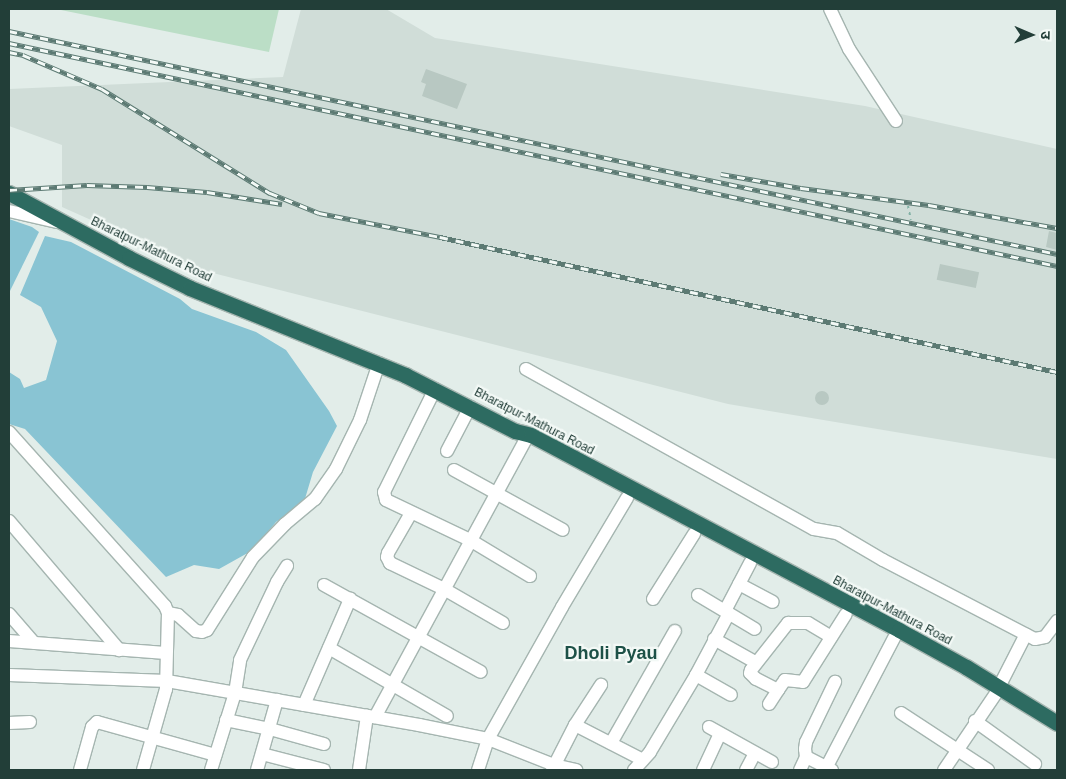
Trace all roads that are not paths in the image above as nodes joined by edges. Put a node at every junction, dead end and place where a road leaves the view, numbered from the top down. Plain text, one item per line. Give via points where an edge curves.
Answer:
1 (830, 9) edge
2 (896, 121) dead end
3 (9, 193) edge
4 (9, 211) edge
5 (69, 225) junction
6 (379, 363) junction
7 (526, 369) dead end
8 (435, 389) junction
9 (470, 407) junction
10 (9, 432) edge
11 (520, 436) junction
12 (447, 451) dead end
13 (454, 470) dead end
14 (496, 494) junction
15 (627, 498) junction
16 (411, 513) junction
17 (9, 521) edge
18 (563, 530) dead end
19 (694, 534) junction
20 (470, 540) junction
21 (750, 563) junction
22 (287, 566) dead end
23 (530, 576) dead end
24 (739, 584) junction
25 (324, 585) dead end
26 (444, 589) junction
27 (698, 595) dead end
28 (827, 598) junction
29 (350, 599) junction
30 (653, 599) dead end
31 (773, 602) dead end
32 (168, 613) junction
33 (727, 613) junction
34 (9, 614) edge
35 (846, 614) junction
36 (1057, 621) edge
37 (503, 623) dead end
38 (755, 629) dead end
39 (675, 631) dead end
40 (1026, 634) junction
41 (831, 637) junction
42 (418, 638) junction
43 (714, 638) junction
44 (894, 638) junction
45 (9, 641) edge
46 (34, 642) junction
47 (329, 648) junction
48 (118, 650) junction
49 (166, 653) junction
50 (755, 662) junction
51 (963, 671) junction
52 (481, 672) dead end
53 (9, 675) edge
54 (696, 675) junction
55 (166, 681) junction
56 (834, 682) dead end
57 (393, 684) junction
58 (601, 685) dead end
59 (778, 690) junction
60 (997, 691) junction
61 (235, 693) junction
62 (731, 695) dead end
63 (276, 700) junction
64 (769, 704) dead end
65 (304, 705) junction
66 (901, 712) dead end
67 (447, 716) dead end
68 (371, 717) junction
69 (226, 720) junction
70 (975, 721) junction
71 (30, 722) dead end
72 (9, 723) edge
73 (1057, 723) edge
74 (576, 725) junction
75 (709, 727) dead end
76 (270, 729) junction
77 (1057, 733) edge
78 (720, 734) junction
79 (153, 739) junction
80 (488, 739) junction
81 (610, 743) junction
82 (324, 744) dead end
83 (957, 749) junction
84 (755, 753) junction
85 (262, 754) junction
86 (215, 755) junction
87 (806, 757) junction
88 (772, 762) dead end
89 (1035, 764) dead end
90 (638, 765) edge
91 (553, 768) edge
92 (828, 769) edge
93 (80, 770) edge
94 (143, 770) edge
95 (211, 770) edge
96 (257, 770) edge
97 (324, 770) edge
98 (359, 770) edge
99 (478, 770) edge
100 (576, 770) edge
101 (702, 770) edge
102 (746, 770) edge
103 (800, 770) edge
104 (944, 770) edge
105 (988, 770) edge

1 - 2 street via 849,49
3 - 5 highway, Bharatpur-Mathura Road
4 - 5 street
5 - 6 highway, Bharatpur-Mathura Road via 190,288
6 - 8 highway, Bharatpur-Mathura Road
6 - 32 street via 360,420 336,469 316,498 253,557 207,630 196,631 178,615
7 - 40 street via 814,529 837,533
8 - 9 highway, Bharatpur-Mathura Road
8 - 16 street via 384,492 386,500
9 - 11 highway, Bharatpur-Mathura Road
9 - 12 street
10 - 32 street
11 - 14 street
11 - 15 highway, Bharatpur-Mathura Road
11 - 28 highway, Bharatpur-Mathura Road via 531,434
13 - 14 street
14 - 18 street
14 - 20 street
15 - 19 highway, Bharatpur-Mathura Road
15 - 80 street
16 - 20 street
16 - 26 street via 388,552 388,560
17 - 48 street
19 - 21 highway, Bharatpur-Mathura Road
19 - 30 street
20 - 23 street
20 - 26 street
21 - 24 street
21 - 28 highway, Bharatpur-Mathura Road
22 - 61 street via 276,582 240,660
24 - 31 street
24 - 33 street
25 - 29 street
26 - 37 street
26 - 42 street
27 - 33 street
28 - 35 highway, Bharatpur-Mathura Road
28 - 51 highway, Bharatpur-Mathura Road
29 - 42 street
29 - 47 street
32 - 49 street
33 - 38 street
33 - 43 street
34 - 46 street
35 - 41 street
35 - 44 highway, Bharatpur-Mathura Road
36 - 40 street via 1042,638 1035,639
39 - 81 street
40 - 60 street
41 - 50 street via 808,623 788,623
41 - 59 street via 803,682 785,680
42 - 52 street
42 - 57 street
43 - 50 street
43 - 54 street
44 - 51 highway, Bharatpur-Mathura Road
44 - 92 street
45 - 46 street
46 - 48 street
47 - 57 street
47 - 65 street
48 - 49 street
49 - 55 street
50 - 59 street via 750,673 752,676
51 - 60 highway, Bharatpur-Mathura Road
53 - 55 street
54 - 62 street
54 - 90 street
55 - 61 street
55 - 79 street via 165,698
56 - 87 street via 806,742
57 - 67 street
57 - 68 street
58 - 74 street
59 - 64 street
60 - 70 street
60 - 73 highway, Bharatpur-Mathura Road
60 - 77 highway, Bharatpur-Mathura Road
61 - 63 street
61 - 69 street
63 - 65 street
63 - 76 street
65 - 68 street
66 - 83 street
68 - 80 street
68 - 98 street
69 - 76 street
69 - 86 street
70 - 83 street
70 - 89 street
71 - 72 street
74 - 81 street
74 - 91 street
75 - 78 street
76 - 82 street
76 - 85 street
78 - 84 street
78 - 101 street
79 - 86 street
79 - 93 street via 97,722 92,727
79 - 94 street
80 - 91 street
80 - 99 street
81 - 90 street
83 - 104 street
83 - 105 street
84 - 88 street
84 - 102 street
85 - 96 street
85 - 97 street
86 - 95 street
87 - 92 street
87 - 103 street
91 - 100 street

